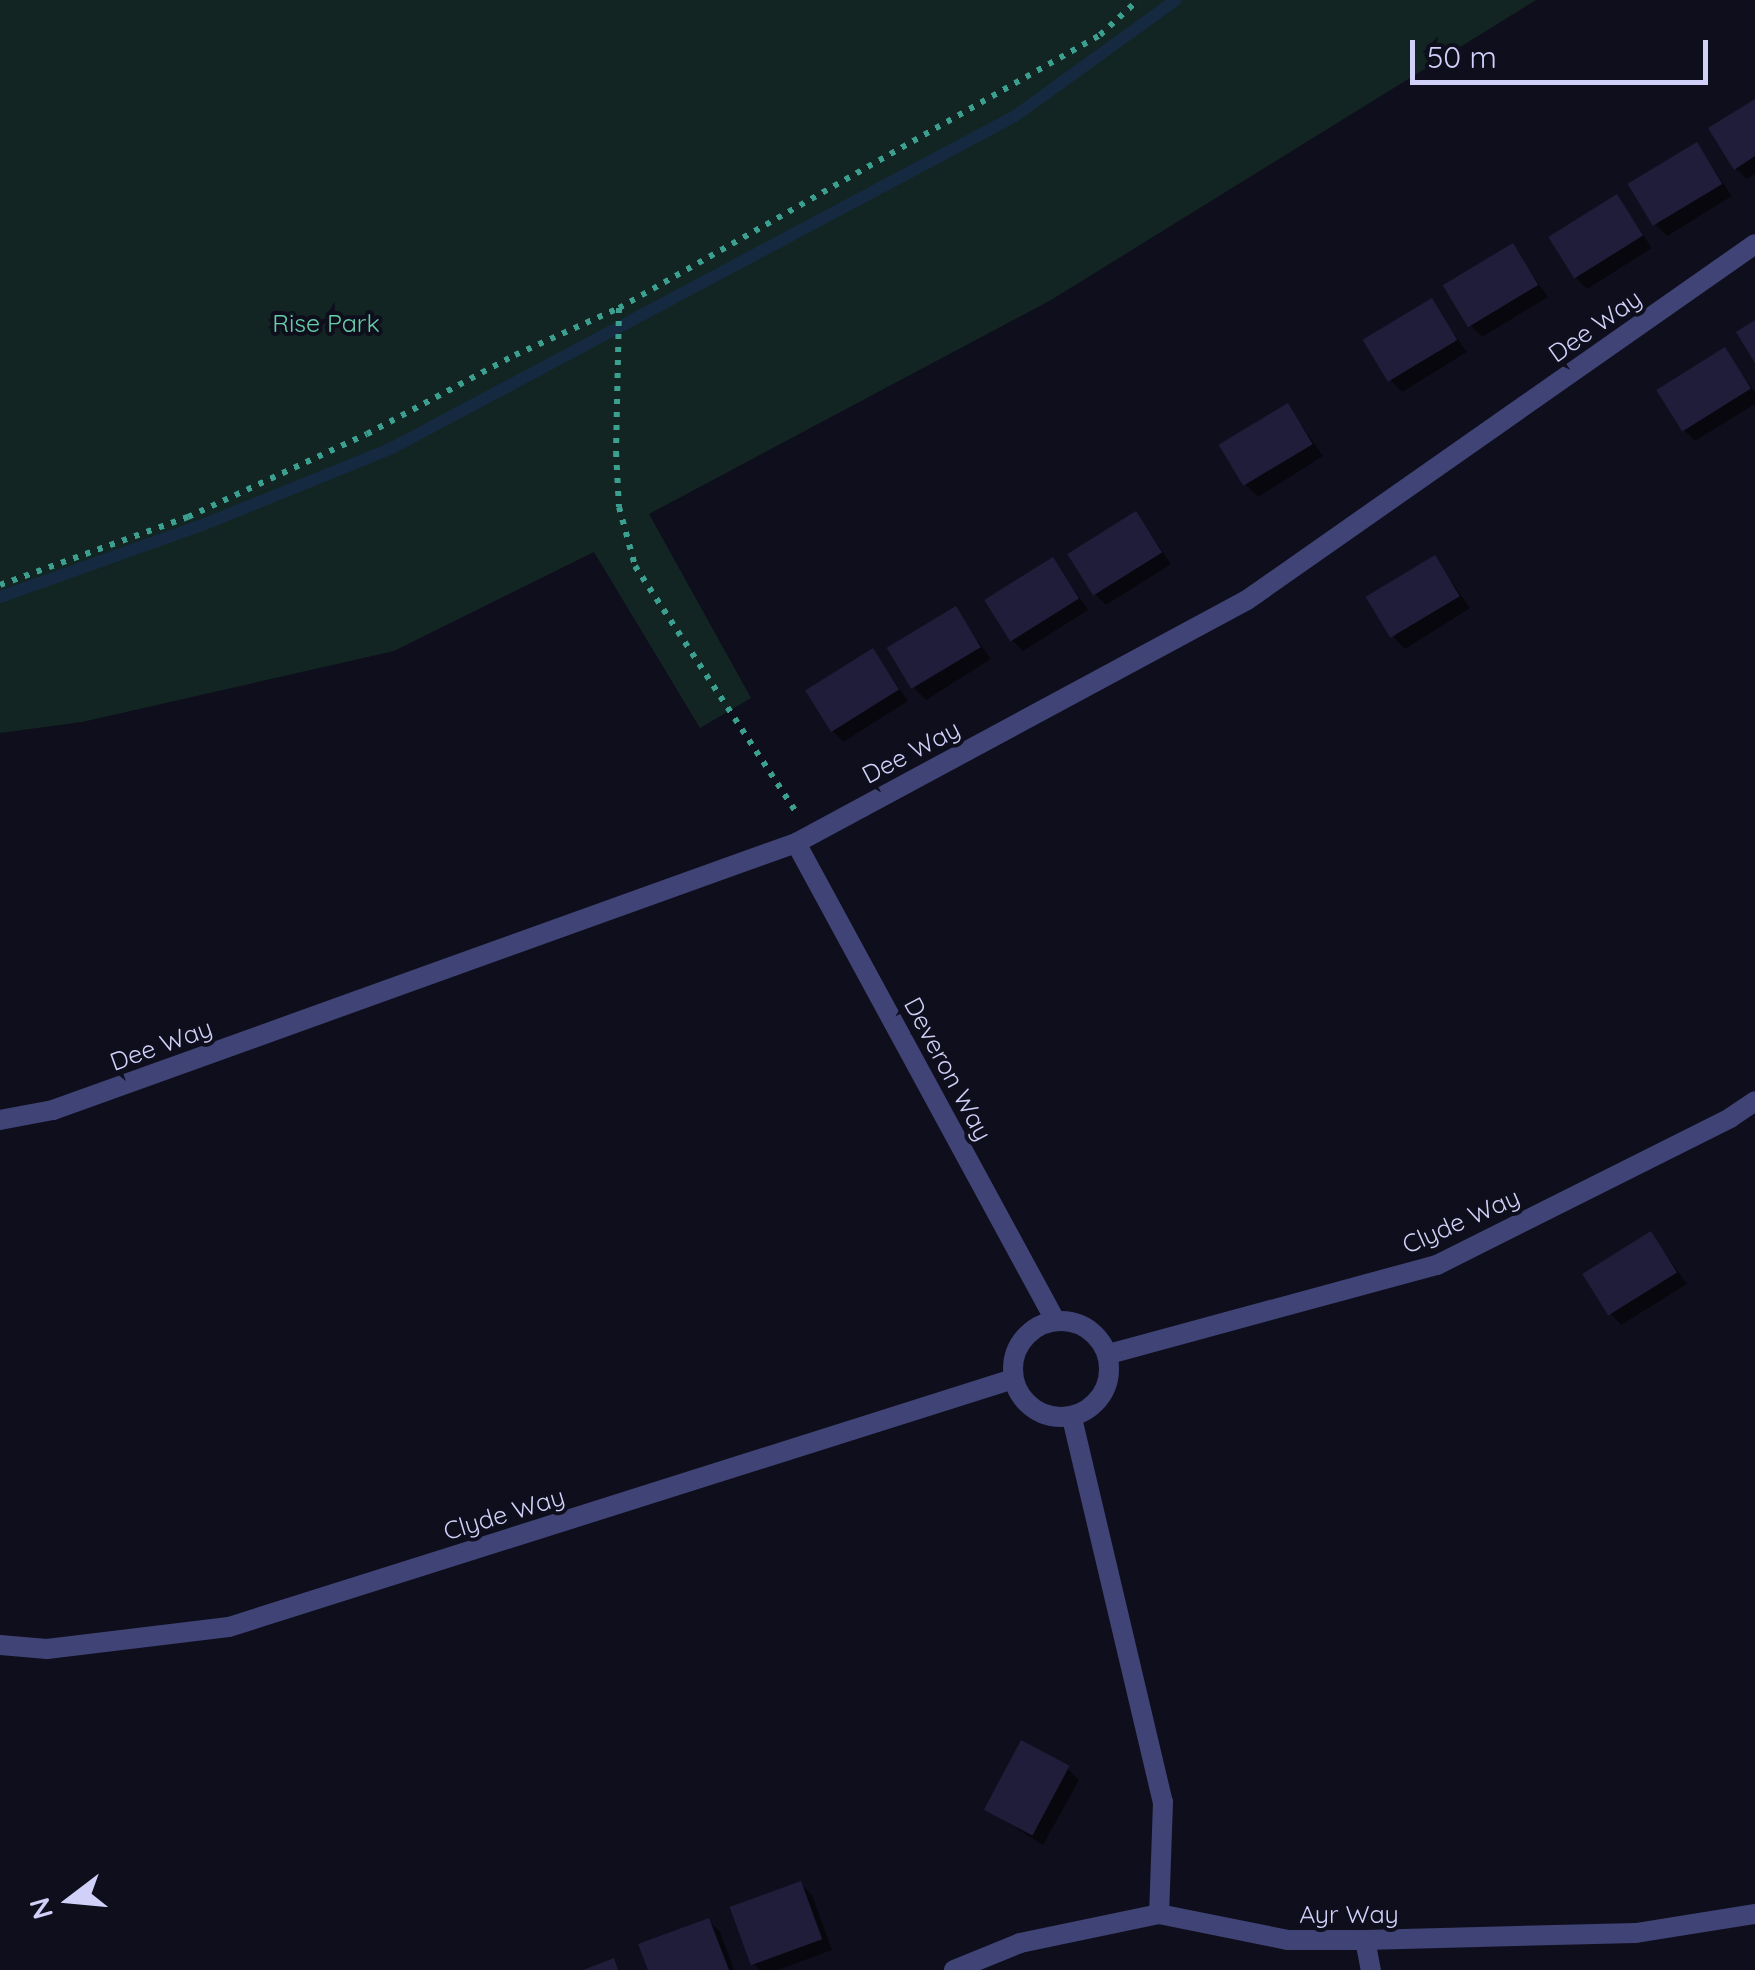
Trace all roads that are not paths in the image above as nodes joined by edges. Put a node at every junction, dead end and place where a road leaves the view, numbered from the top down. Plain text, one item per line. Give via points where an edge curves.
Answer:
1 (1755, 244) edge
2 (803, 838) junction
3 (1755, 1101) edge
4 (0, 1120) edge
5 (1055, 1320) junction
6 (1109, 1354) junction
7 (1013, 1379) junction
8 (1072, 1418) junction
9 (0, 1644) edge
10 (1159, 1914) junction
11 (1755, 1914) edge
12 (1365, 1940) junction
13 (954, 1970) edge
14 (1371, 1970) edge

1 - 2 street, Dee Way via 1247,600
2 - 4 street, Dee Way via 53,1110
2 - 5 street, Deveron Way
3 - 6 street, Clyde Way via 1437,1265
5 - 6 street via 1093,1330
5 - 7 street via 1026,1336
6 - 8 street via 1108,1380
7 - 8 street via 1022,1400 1046,1418
7 - 9 street, Clyde Way via 229,1626 47,1649
8 - 10 street via 1163,1802
10 - 12 street, Ayr Way via 1288,1940
10 - 13 street, Ayr Way via 1020,1943
11 - 12 street, Ayr Way via 1636,1933
12 - 14 street

